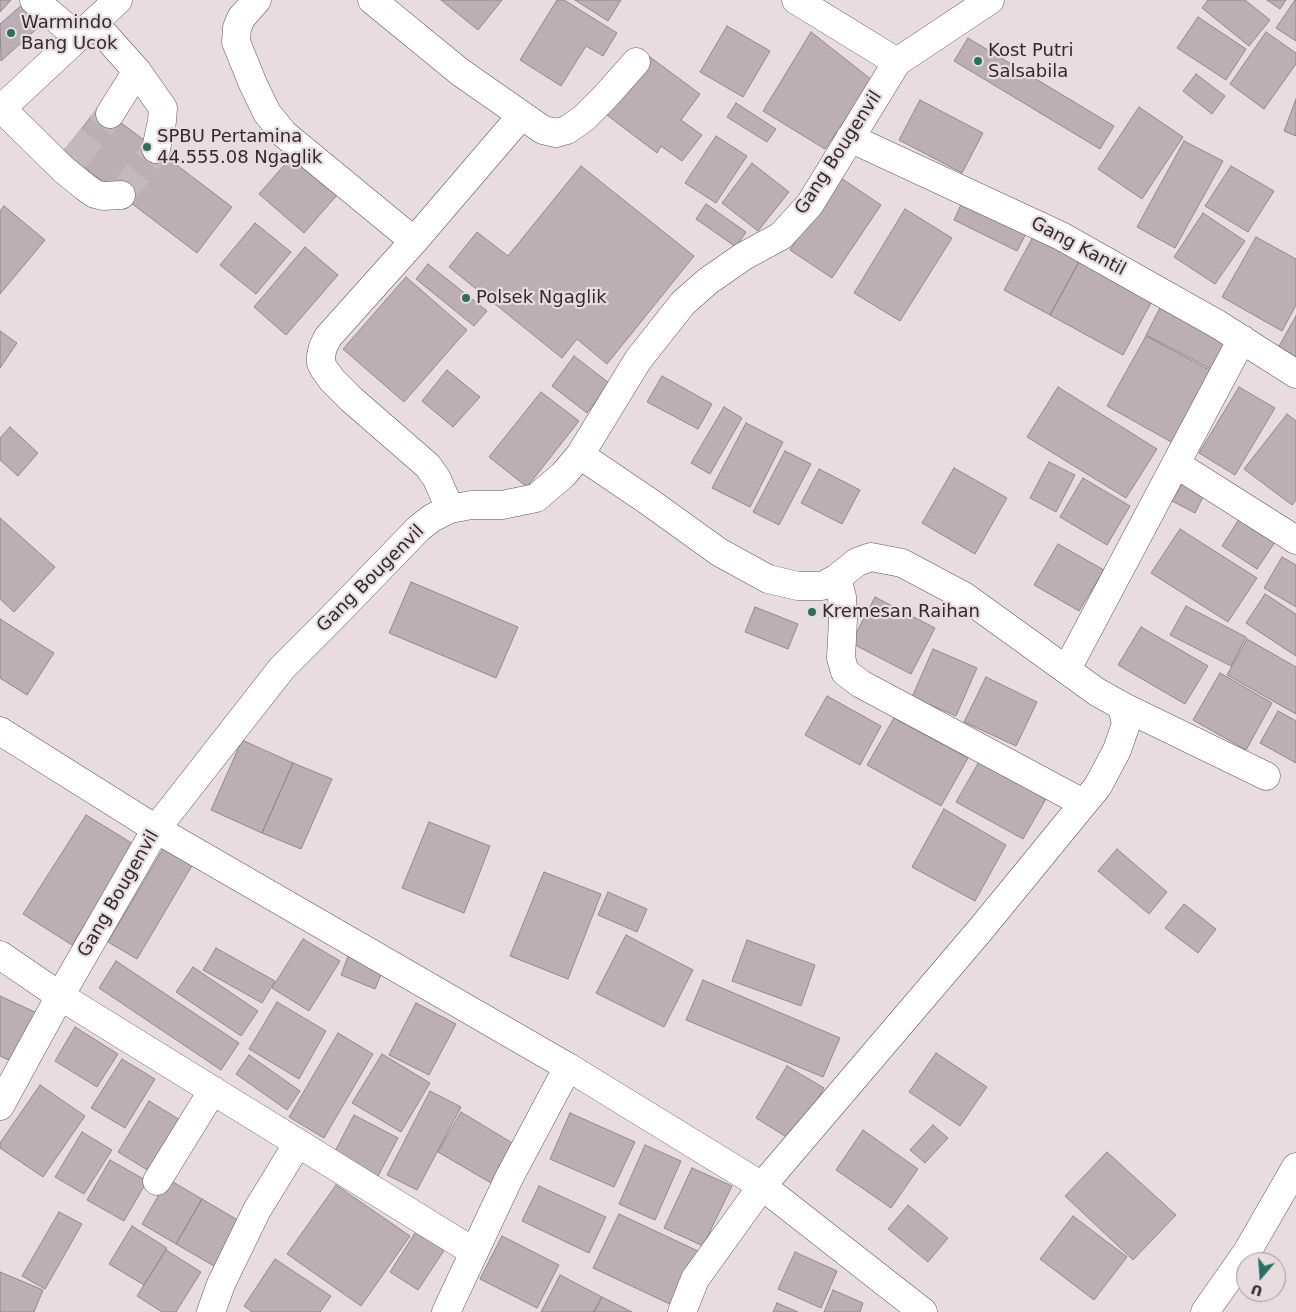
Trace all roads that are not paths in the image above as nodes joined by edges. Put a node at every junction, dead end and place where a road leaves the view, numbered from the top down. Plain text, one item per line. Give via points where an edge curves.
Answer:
1 (34, 0) edge
2 (118, 0) edge
3 (257, 0) edge
4 (372, 0) edge
5 (796, 0) edge
6 (990, 0) edge
7 (86, 30) junction
8 (636, 62) dead end
9 (896, 62) junction
10 (137, 71) junction
11 (1, 109) edge
12 (110, 114) tunnel mouth
13 (521, 116) junction
14 (850, 138) junction
15 (156, 149) tunnel mouth
16 (121, 195) dead end
17 (414, 241) junction
18 (1242, 339) junction
19 (1296, 374) edge
20 (580, 454) junction
21 (1176, 464) junction
22 (450, 509) junction
23 (1296, 540) edge
24 (837, 578) junction
25 (1066, 669) junction
26 (1122, 706) junction
27 (0, 731) edge
28 (1266, 776) dead end
29 (1083, 803) junction
30 (156, 829) junction
31 (0, 955) edge
32 (60, 996) junction
33 (568, 1067) junction
34 (213, 1090) junction
35 (0, 1106) edge
36 (298, 1143) junction
37 (1296, 1167) edge
38 (157, 1181) dead end
39 (762, 1186) junction
40 (474, 1252) junction
41 (211, 1312) edge
42 (446, 1312) edge
43 (682, 1312) edge
44 (922, 1312) edge
45 (1205, 1312) edge

1 - 7 street
2 - 7 street
3 - 17 street via 241,18 236,42 267,113 284,134
4 - 13 street via 460,72
5 - 9 street
6 - 9 street
7 - 10 street
7 - 11 street
8 - 13 street via 584,118 567,130 556,133 544,130
9 - 14 street, Gang Bougenvil
10 - 12 street
10 - 15 street via 163,108
11 - 16 street via 69,164 95,194
13 - 17 street
14 - 18 street, Gang Kantil via 1061,236
14 - 20 street, Gang Bougenvil via 810,204 781,236 744,256 683,303 638,360
17 - 22 street via 328,337 322,347 321,363 350,399 428,466
18 - 19 street, Gang Kantil
18 - 21 street
20 - 22 street, Gang Bougenvil via 563,475 536,498 502,505
20 - 24 street via 719,552 768,579 798,586 822,586
21 - 23 street
21 - 25 street
22 - 30 street, Gang Bougenvil via 419,528 282,668
24 - 25 street via 857,562 871,557 902,563 964,596
24 - 29 street via 842,597 841,658 845,672 860,684
25 - 26 street
26 - 28 street
26 - 29 street via 1126,724 1117,750 1098,786
27 - 30 street
29 - 39 street via 981,929
30 - 32 street, Gang Bougenvil
30 - 33 street
31 - 32 street
32 - 34 street
32 - 35 street, Gang Bougenvil
33 - 39 street
33 - 40 street
34 - 36 street
34 - 38 street
36 - 40 street
36 - 41 street via 256,1210
37 - 45 street via 1248,1252
39 - 43 street via 695,1279
39 - 44 street
40 - 42 street

